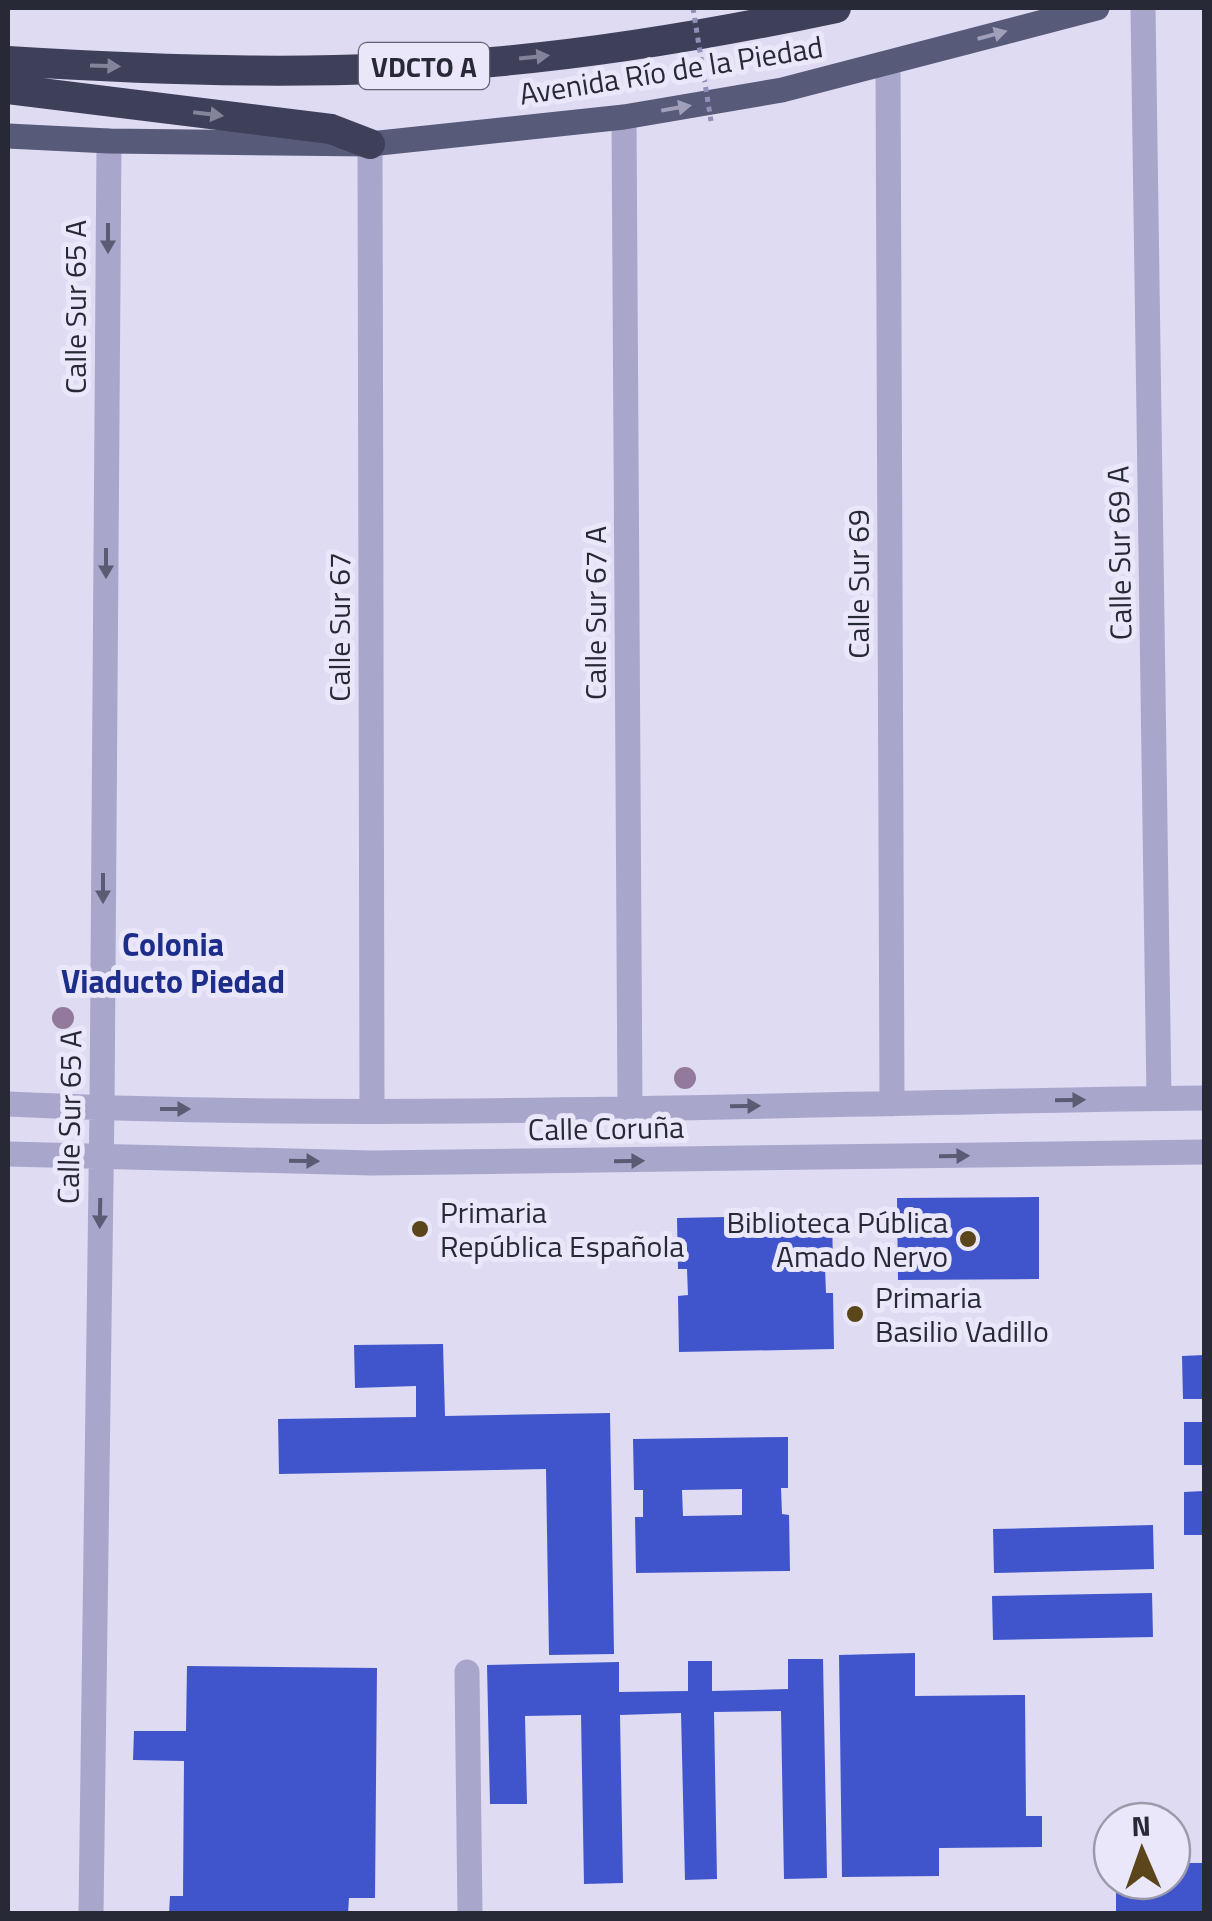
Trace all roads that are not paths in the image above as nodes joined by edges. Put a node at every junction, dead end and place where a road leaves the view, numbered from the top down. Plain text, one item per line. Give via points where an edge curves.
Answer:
1 (836, 8) edge
2 (1097, 8) edge
3 (1143, 8) edge
4 (8, 61) edge
5 (888, 63) junction
6 (8, 89) edge
7 (624, 116) junction
8 (8, 136) edge
9 (108, 141) junction
10 (370, 144) junction
11 (1159, 1098) junction
12 (1204, 1098) edge
13 (8, 1104) edge
14 (892, 1104) junction
15 (102, 1108) junction
16 (630, 1108) junction
17 (372, 1109) junction
18 (1204, 1152) edge
19 (8, 1154) edge
20 (101, 1156) junction
21 (466, 1672) dead end
22 (90, 1914) edge
23 (470, 1914) edge

4 -> 1 highway, VDCTO A via 276,70 491,62 685,38
5 -> 2 main road, Avenida Río de la Piedad
3 - 11 street, Calle Sur 69 A
7 -> 5 main road, Avenida Río de la Piedad via 782,90
5 - 14 street, Calle Sur 69
6 -> 10 highway via 316,127
7 - 10 main road, Avenida Río de la Piedad
7 - 16 street, Calle Sur 67 A
8 - 9 main road, Avenida Río de la Piedad
9 - 10 main road, Avenida Río de la Piedad
9 -> 15 street, Calle Sur 65 A
10 - 17 street, Calle Sur 67
11 - 12 street, Calle Coruña
14 -> 11 street, Calle Coruña
13 - 15 street, Calle Coruña
16 -> 14 street, Calle Coruña
15 -> 17 street, Calle Coruña
15 - 20 street, Calle Sur 65 A
16 - 17 street, Calle Coruña
20 -> 18 street, Calle Coruña via 372,1163
19 - 20 street, Calle Coruña
20 -> 22 street, Calle Sur 65 A
21 - 23 street

